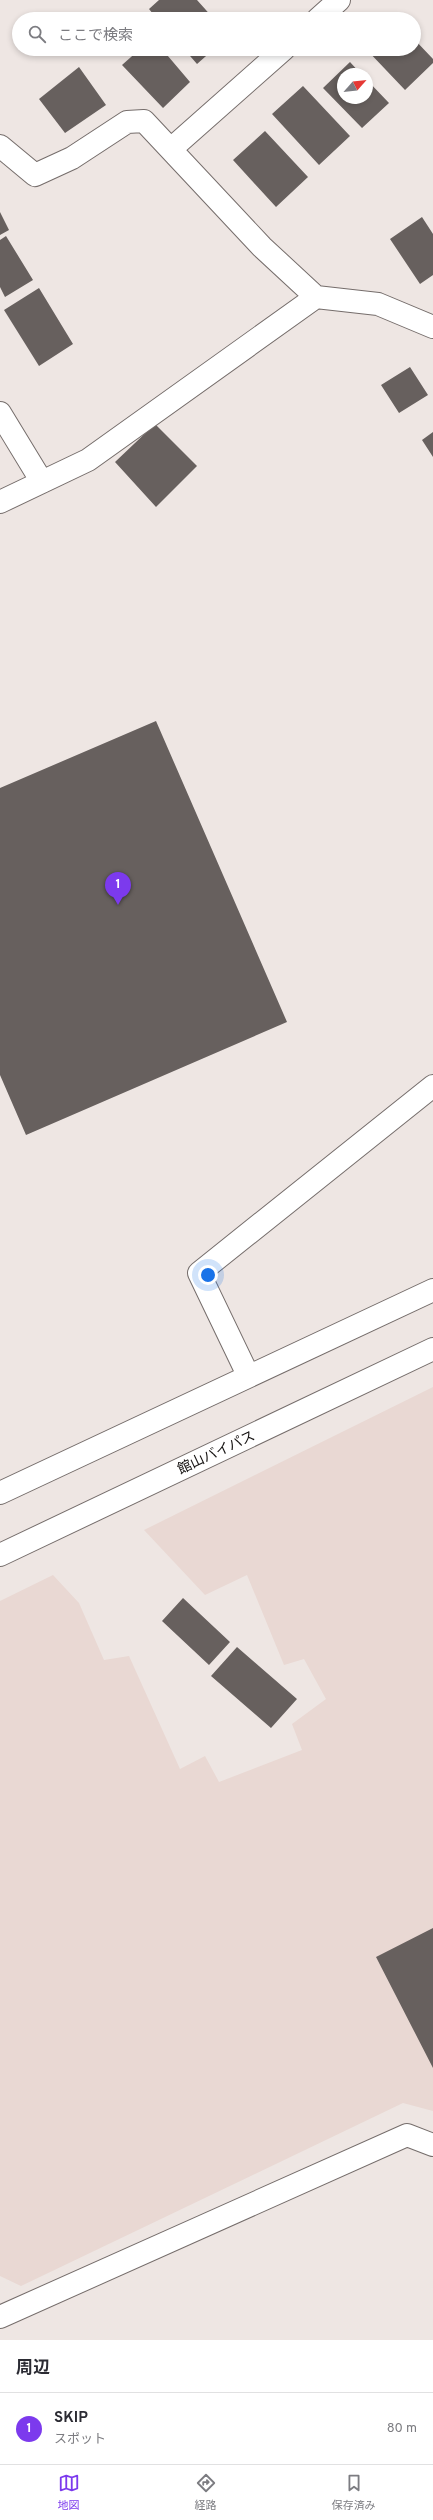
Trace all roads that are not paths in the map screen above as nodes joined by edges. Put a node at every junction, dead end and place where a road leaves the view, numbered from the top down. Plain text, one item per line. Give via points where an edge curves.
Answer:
1 (339, 0) edge
2 (326, 12) edge
3 (276, 56) edge
4 (0, 146) edge
5 (171, 149) junction
6 (316, 297) junction
7 (433, 327) edge
8 (0, 413) edge
9 (42, 482) junction
10 (0, 502) edge
11 (433, 1086) edge
12 (433, 1290) edge
13 (433, 1348) edge
14 (248, 1376) junction
15 (0, 1493) edge
16 (0, 1555) edge
17 (433, 2145) edge
18 (0, 2318) edge

1 - 2 main road
3 - 5 main road
4 - 5 main road via 35,176 72,158 127,122 144,121
5 - 6 main road via 262,247
6 - 7 main road via 378,304
6 - 9 main road via 88,460
8 - 9 main road
9 - 10 main road
11 - 14 main road via 199,1273
12 - 14 main road
13 - 16 main road, 館山バイパス
14 - 15 main road
17 - 18 main road via 408,2135

